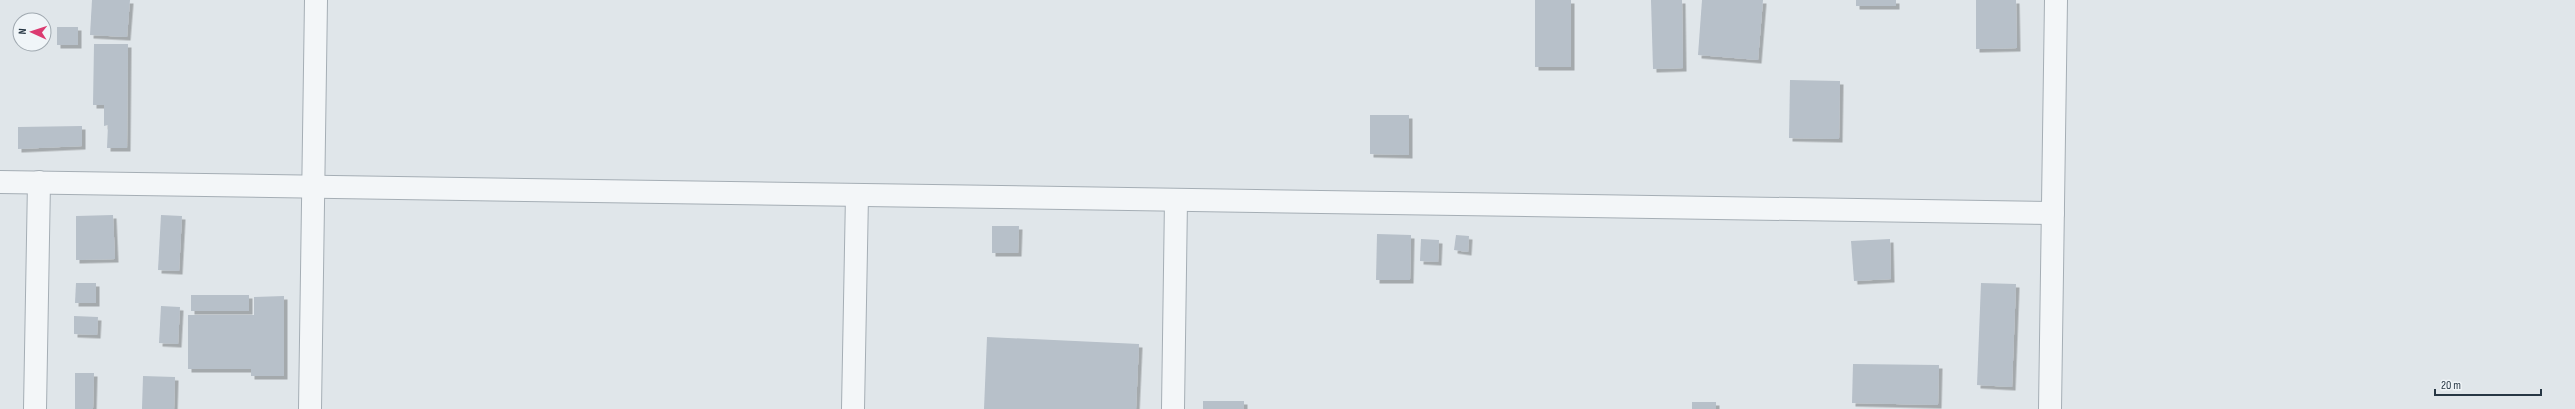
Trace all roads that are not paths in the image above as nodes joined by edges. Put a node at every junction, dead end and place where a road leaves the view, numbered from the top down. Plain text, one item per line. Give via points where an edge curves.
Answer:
1 (316, 0) edge
2 (2056, 0) edge
3 (0, 182) edge
4 (39, 182) junction
5 (313, 187) junction
6 (856, 195) junction
7 (1176, 200) junction
8 (2053, 213) junction
9 (35, 409) edge
10 (310, 409) edge
11 (853, 409) edge
12 (1173, 409) edge
13 (2050, 409) edge

1 - 5 street
2 - 8 street
3 - 4 street
4 - 5 street
4 - 9 street
5 - 6 street
5 - 10 street
6 - 7 street
6 - 11 street
7 - 8 street
7 - 12 street
8 - 13 street

